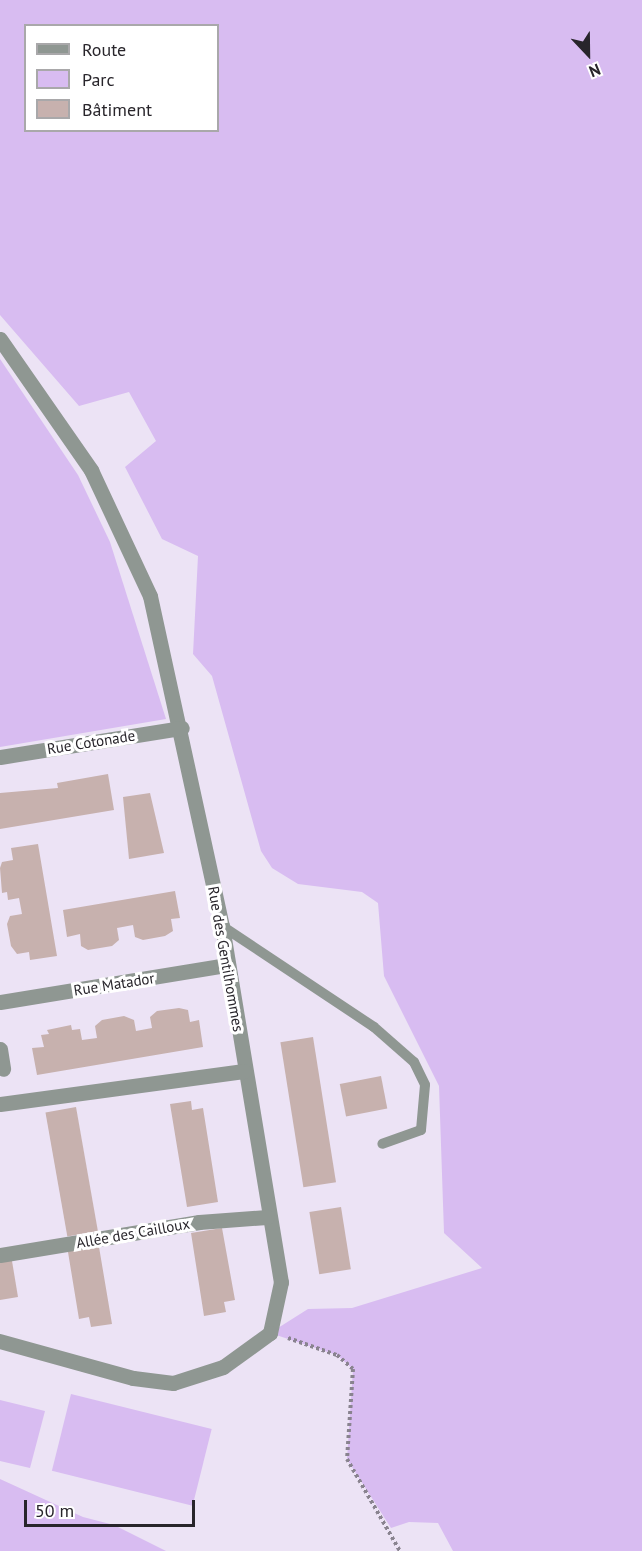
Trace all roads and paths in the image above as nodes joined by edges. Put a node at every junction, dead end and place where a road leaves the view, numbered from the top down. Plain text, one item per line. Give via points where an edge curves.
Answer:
1 (0, 339) edge
2 (182, 728) junction
3 (0, 757) edge
4 (222, 926) junction
5 (227, 965) junction
6 (0, 1002) edge
7 (0, 1049) edge
8 (3, 1069) dead end
9 (244, 1071) junction
10 (0, 1104) edge
11 (382, 1144) dead end
12 (267, 1217) junction
13 (0, 1255) edge
14 (270, 1334) junction
15 (0, 1341) edge
16 (400, 1551) edge

1 - 2 street, Rue des Gentilhommes via 64,428 109,508 150,596
2 - 3 street, Rue Cotonade
2 - 4 street, Rue des Gentilhommes
4 - 5 street, Rue des Gentilhommes
4 - 11 lane via 374,1027 414,1062 425,1085 421,1130
5 - 6 street, Rue Matador
5 - 9 street, Rue des Gentilhommes
7 - 8 street
9 - 10 street
9 - 12 street, Rue des Gentilhommes
12 - 13 street, Allée des Cailloux via 199,1221
12 - 14 street, Rue des Gentilhommes via 281,1282
14 - 15 street via 223,1367 173,1383 133,1378
14 - 16 path via 337,1355 353,1369 347,1459

